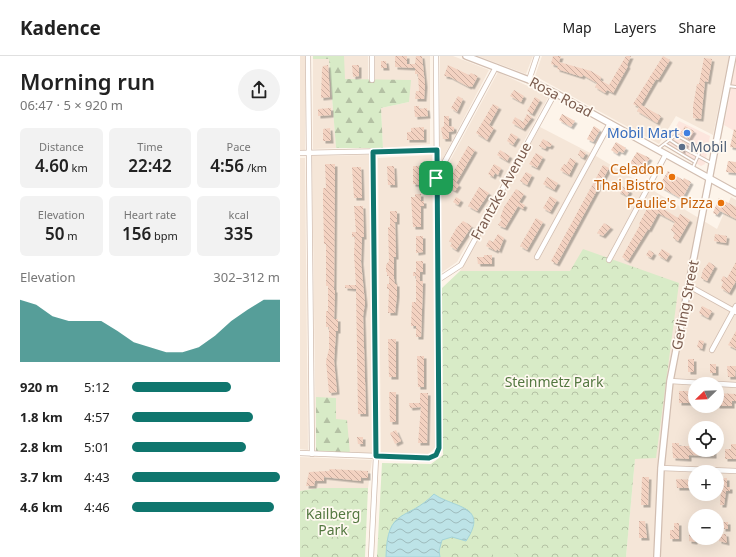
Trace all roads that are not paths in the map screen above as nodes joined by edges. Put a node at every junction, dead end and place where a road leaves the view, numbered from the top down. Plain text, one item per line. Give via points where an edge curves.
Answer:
1 (308, 56) edge
2 (372, 56) edge
3 (436, 56) edge
4 (466, 56) edge
5 (537, 56) edge
6 (732, 56) edge
7 (496, 67) junction
8 (372, 80) dead end
9 (529, 80) junction
10 (727, 86) junction
11 (736, 87) edge
12 (556, 93) junction
13 (610, 123) junction
14 (670, 140) junction
15 (664, 144) junction
16 (680, 146) dead end
17 (658, 149) junction
18 (685, 149) dead end
19 (437, 150) junction
20 (373, 152) junction
21 (300, 153) edge
22 (309, 153) junction
23 (666, 154) junction
24 (697, 156) junction
25 (686, 157) junction
26 (695, 162) junction
27 (683, 163) junction
28 (712, 163) junction
29 (692, 168) junction
30 (436, 178) junction
31 (710, 178) junction
32 (736, 193) edge
33 (536, 257) dead end
34 (608, 260) dead end
35 (438, 280) junction
36 (689, 286) junction
37 (735, 310) edge
38 (712, 350) dead end
39 (670, 382) junction
40 (736, 385) edge
41 (300, 454) edge
42 (312, 454) junction
43 (376, 456) junction
44 (661, 468) junction
45 (736, 472) edge
46 (371, 557) edge
47 (657, 557) edge

1 - 22 street
2 - 8 street
3 - 19 street
4 - 7 street, Rosa Road
5 - 9 street
6 - 10 street, Gerling Street
7 - 9 street, Rosa Road
7 - 30 street
9 - 12 street, Rosa Road
10 - 11 lane
10 - 28 street, Gerling Street
12 - 13 street, Rosa Road
12 - 35 street, Frantzke Avenue via 461,264
13 - 17 street, Rosa Road
13 - 33 street
14 - 15 lane
14 - 16 lane
14 - 24 lane via 676,135 701,149
15 - 17 lane
15 - 25 lane
17 - 23 street, Rosa Road
18 - 24 lane
19 - 20 street
19 - 30 street
20 - 22 street
20 - 43 street
21 - 22 street
22 - 42 street
23 - 27 street, Rosa Road
23 - 34 street
24 - 26 lane
24 - 28 lane
25 - 26 lane
25 - 27 lane
26 - 29 lane
27 - 29 street, Rosa Road
28 - 31 street, Gerling Street
29 - 31 street, Rosa Road
30 - 35 street
31 - 32 street, Rosa Road
31 - 36 street, Gerling Street
35 - 43 street via 439,448 436,455 429,458
36 - 37 street
36 - 39 street, Gerling Street
37 - 38 street
39 - 40 street
39 - 44 street, Gerling Street
41 - 42 street
42 - 43 street
43 - 46 street
44 - 45 street
44 - 47 street, Gerling Street

